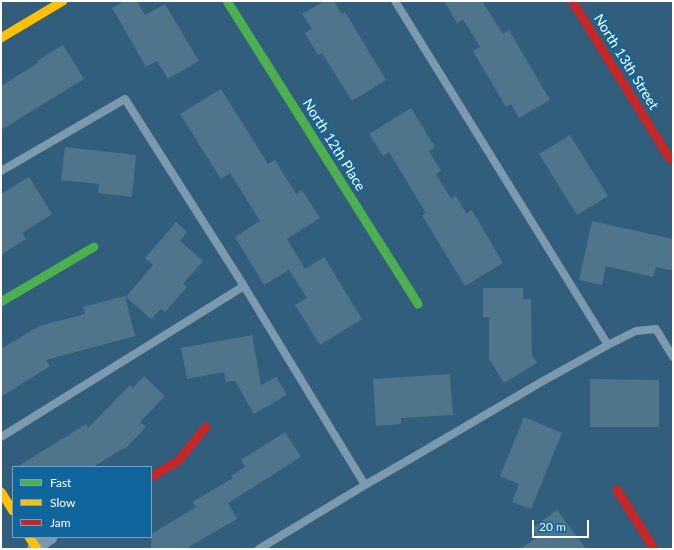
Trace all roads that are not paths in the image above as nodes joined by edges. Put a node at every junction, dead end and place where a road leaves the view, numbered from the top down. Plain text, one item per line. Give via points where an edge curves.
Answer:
1 (63, 1) edge
2 (227, 1) edge
3 (395, 1) edge
4 (572, 1) edge
5 (1, 38) edge
6 (670, 159) dead end
7 (1, 171) edge
8 (94, 247) dead end
9 (244, 286) junction
10 (1, 302) edge
11 (418, 304) dead end
12 (608, 345) junction
13 (673, 357) edge
14 (206, 427) dead end
15 (1, 437) edge
16 (152, 476) edge
17 (365, 485) junction
18 (617, 490) dead end
19 (1, 492) edge
20 (12, 509) edge
21 (48, 538) edge
22 (34, 544) edge
23 (259, 549) edge
24 (654, 549) edge

1 - 5 street
2 - 11 street, North 12th Place
3 - 12 lane
4 - 6 street, North 13th Street
7 - 9 lane via 125,99
8 - 10 street
9 - 15 lane
9 - 17 lane
12 - 13 lane via 636,331 656,329
12 - 17 lane
14 - 16 street via 178,461
17 - 23 lane
18 - 24 street
19 - 20 street
21 - 22 street

